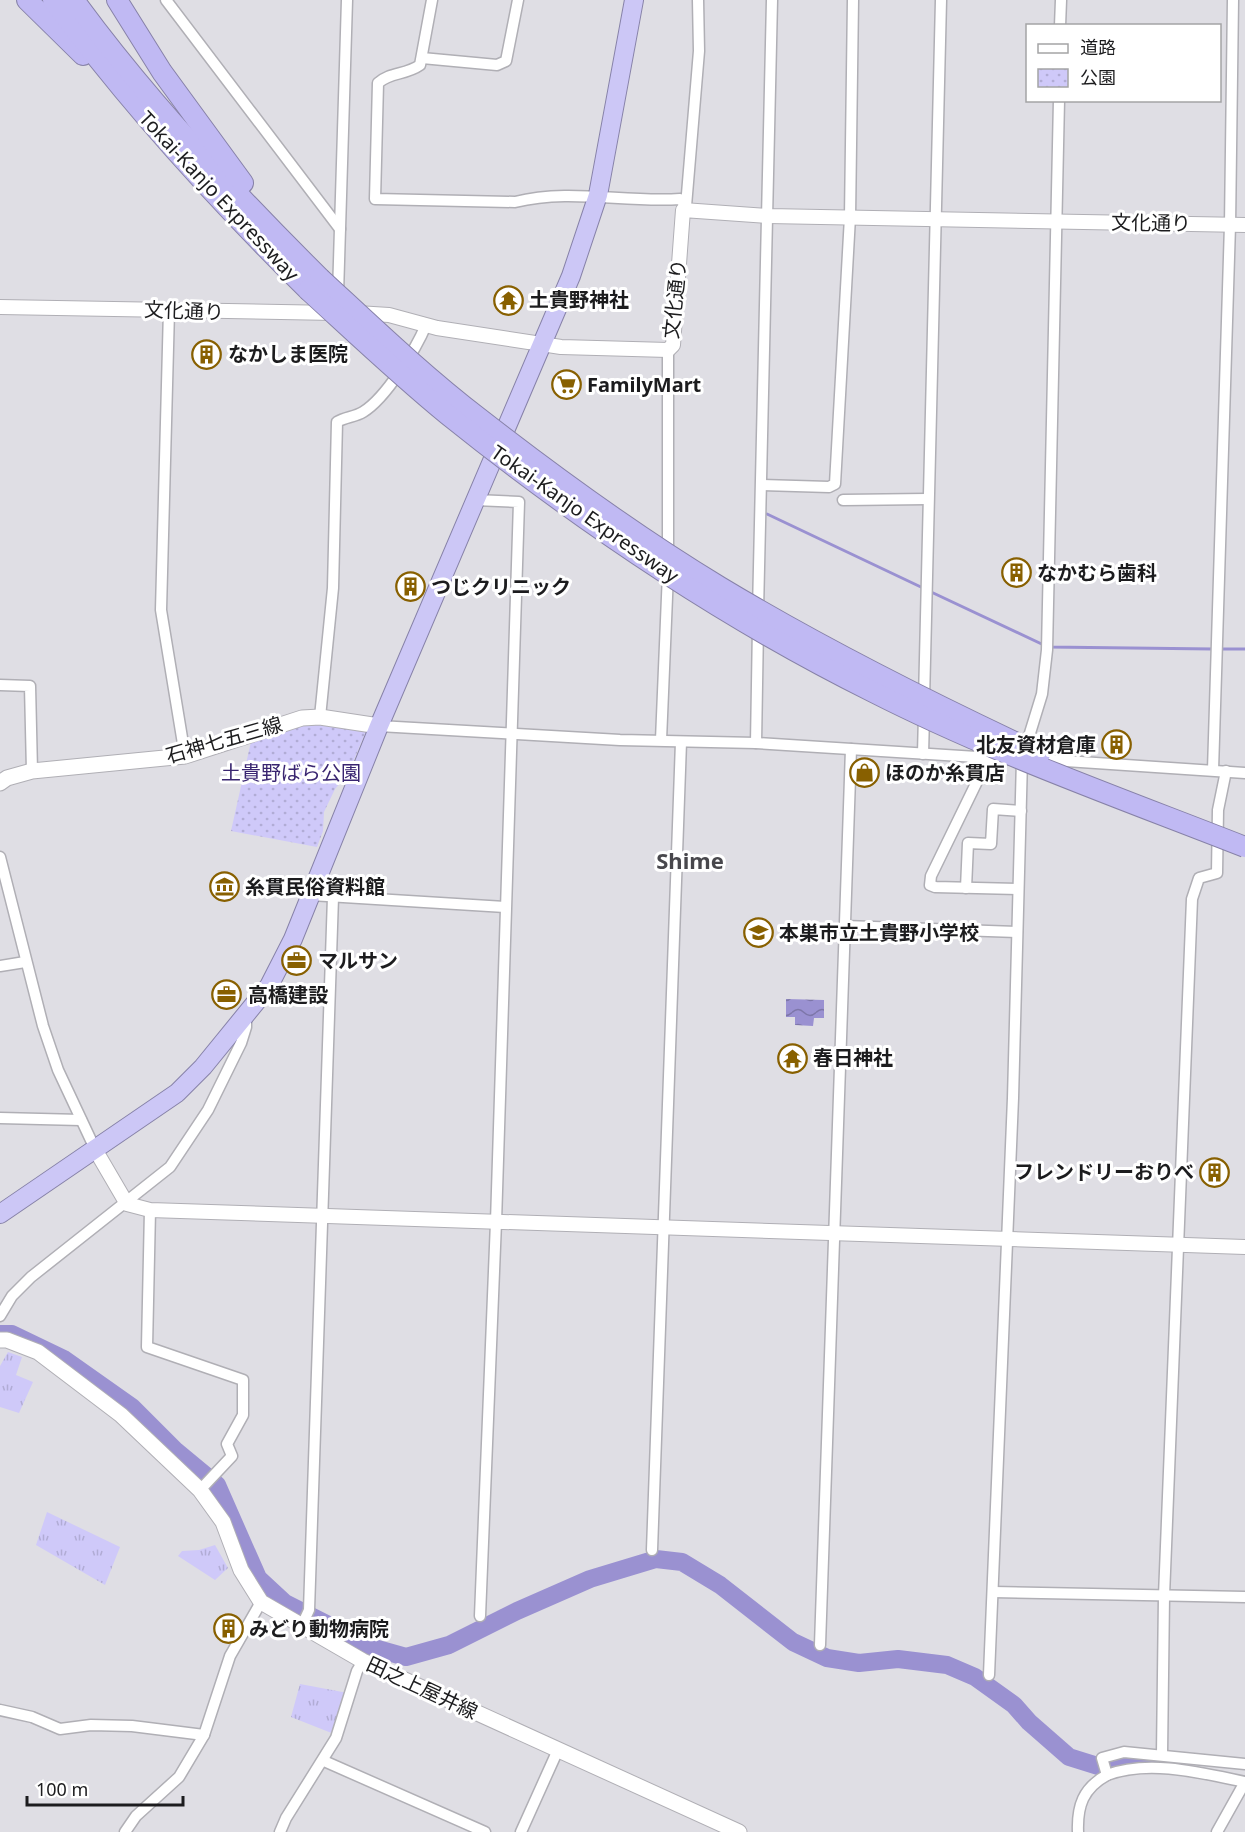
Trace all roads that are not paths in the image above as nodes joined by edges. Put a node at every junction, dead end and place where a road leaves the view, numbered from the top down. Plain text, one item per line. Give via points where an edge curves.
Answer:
1 (27, 0) edge
2 (53, 0) edge
3 (74, 0) edge
4 (117, 0) edge
5 (166, 0) edge
6 (347, 0) edge
7 (432, 0) edge
8 (518, 0) edge
9 (634, 0) edge
10 (698, 0) edge
11 (772, 0) edge
12 (853, 0) edge
13 (941, 0) edge
14 (1061, 0) edge
15 (1233, 0) edge
16 (1060, 24) edge
17 (422, 58) junction
18 (120, 89) junction
19 (1059, 102) edge
20 (598, 195) junction
21 (768, 216) junction
22 (850, 217) junction
23 (937, 218) junction
24 (1056, 221) junction
25 (1230, 225) junction
26 (1245, 225) edge
27 (340, 229) junction
28 (294, 252) junction
29 (314, 284) junction
30 (0, 307) edge
31 (169, 310) junction
32 (338, 313) junction
33 (426, 325) junction
34 (542, 343) junction
35 (668, 350) junction
36 (762, 485) junction
37 (927, 499) junction
38 (475, 500) junction
39 (843, 500) dead end
40 (0, 685) edge
41 (320, 717) junction
42 (379, 726) junction
43 (510, 732) junction
44 (661, 740) junction
45 (681, 742) junction
46 (756, 743) junction
47 (851, 749) junction
48 (923, 754) junction
49 (184, 756) junction
50 (988, 759) junction
51 (1022, 759) junction
52 (1213, 770) junction
53 (32, 771) junction
54 (1227, 771) junction
55 (1245, 773) edge
56 (3, 780) edge
57 (1021, 811) junction
58 (0, 857) edge
59 (966, 888) junction
60 (1018, 889) junction
61 (310, 895) junction
62 (333, 897) junction
63 (505, 907) junction
64 (845, 926) junction
65 (1017, 932) junction
66 (25, 962) junction
67 (0, 966) edge
68 (246, 1016) junction
69 (0, 1118) edge
70 (81, 1120) junction
71 (96, 1151) junction
72 (127, 1204) junction
73 (150, 1210) junction
74 (0, 1214) edge
75 (324, 1215) junction
76 (496, 1222) junction
77 (663, 1226) junction
78 (834, 1232) junction
79 (1006, 1238) junction
80 (1176, 1244) junction
81 (1245, 1247) edge
82 (0, 1316) edge
83 (0, 1340) edge
84 (206, 1485) junction
85 (652, 1550) dead end
86 (993, 1592) junction
87 (1164, 1596) junction
88 (1245, 1597) edge
89 (261, 1602) junction
90 (480, 1616) dead end
91 (302, 1625) junction
92 (820, 1645) dead end
93 (363, 1661) junction
94 (989, 1675) dead end
95 (0, 1710) edge
96 (204, 1735) junction
97 (557, 1752) junction
98 (1162, 1754) junction
99 (324, 1761) junction
100 (1245, 1764) edge
101 (1105, 1770) junction
102 (1245, 1782) edge
103 (125, 1832) edge
104 (280, 1832) edge
105 (485, 1832) edge
106 (521, 1832) edge
107 (739, 1832) edge
108 (1078, 1832) edge
109 (1217, 1832) edge

1 - 18 highway
2 - 18 highway, Tokai-Kanjo Expressway
3 - 28 highway, Tokai-Kanjo Expressway via 195,147
4 - 28 highway via 167,79
5 - 27 street
6 - 27 street
7 - 17 street
8 - 17 street via 506,61 497,64
9 - 20 highway
10 - 20 street via 699,51 686,206 680,199 651,201
11 - 21 street
12 - 22 street
13 - 23 street
14 - 16 street
15 - 25 street
17 - 20 street via 411,71 386,76 378,83 375,199 515,202 537,196
18 - 29 highway, Tokai-Kanjo Expressway via 236,218
19 - 24 street
20 - 34 highway
21 - 22 street, 文化通り
21 - 35 street, 文化通り via 683,210 673,345
21 - 36 street
22 - 23 street, 文化通り
22 - 36 street via 835,484
23 - 24 street, 文化通り
23 - 37 street
24 - 25 street, 文化通り
24 - 51 street via 1047,650 1042,694
25 - 26 street, 文化通り
25 - 52 street
27 - 32 street
28 - 29 highway, Tokai-Kanjo Expressway
29 - 29 highway, Tokai-Kanjo Expressway, bridge via 477,417 641,536 719,586 909,691 1245,847 949,729 871,692 721,607 614,539 447,414
30 - 31 street, 文化通り
31 - 32 street, 文化通り
31 - 49 street via 161,610
32 - 33 street, 文化通り via 389,315
33 - 34 street, 文化通り
33 - 41 street via 416,350 375,402 357,416 337,422 333,588
34 - 35 street, 文化通り
34 - 38 highway
35 - 44 street via 668,602
36 - 46 street
37 - 39 street
37 - 48 street
38 - 42 highway
38 - 43 street via 519,502
40 - 53 street via 30,686
41 - 42 main road, 石神七五三線
41 - 49 main road, 石神七五三線 via 269,727
42 - 43 street
42 - 61 highway
43 - 44 street
43 - 63 street
44 - 45 street
45 - 46 street
45 - 77 street
46 - 47 street
47 - 48 street
47 - 64 street
48 - 50 street
49 - 53 main road, 石神七五三線
50 - 51 street
50 - 59 street via 931,876 930,885 935,887
51 - 52 street
51 - 57 street
52 - 54 street
53 - 56 main road, 石神七五三線
54 - 55 street
54 - 80 street via 1218,810 1217,873 1199,878 1192,899
57 - 59 street via 993,809 991,844 968,843
57 - 60 street
58 - 66 street
59 - 60 street
60 - 65 street
61 - 62 street
61 - 68 highway via 269,986
62 - 63 street
62 - 75 street
63 - 76 street
64 - 65 street
64 - 78 street
65 - 79 street
66 - 67 street
66 - 70 street via 58,1070
68 - 71 highway via 177,1093
68 - 72 street via 241,1043 195,1133 170,1167
69 - 70 street
70 - 71 street
71 - 72 street
71 - 74 highway
72 - 73 street
72 - 82 street via 32,1277 12,1296
73 - 75 street
73 - 84 street via 147,1347 243,1380 243,1415 227,1444 232,1456
75 - 76 street
75 - 91 street via 309,1610
76 - 77 street
76 - 90 street
77 - 78 street
77 - 85 street
78 - 79 street
78 - 92 street
79 - 80 street
79 - 86 street
80 - 81 street
80 - 87 street
83 - 84 main road, 田之上屋井線 via 38,1352
84 - 89 main road, 田之上屋井線 via 241,1570
86 - 87 street
86 - 94 street
87 - 88 street
87 - 98 street
89 - 91 main road, 田之上屋井線
89 - 96 street via 230,1656
91 - 93 main road, 田之上屋井線
93 - 97 main road, 田之上屋井線
93 - 99 street
95 - 96 street via 32,1717 60,1730 91,1725 132,1726
96 - 103 street via 179,1777 136,1816
97 - 106 street
97 - 107 main road, 田之上屋井線
98 - 100 street
98 - 101 street via 1124,1752 1102,1758
99 - 104 street
99 - 105 street
101 - 102 street via 1140,1767
101 - 108 street via 1079,1805
102 - 109 street

